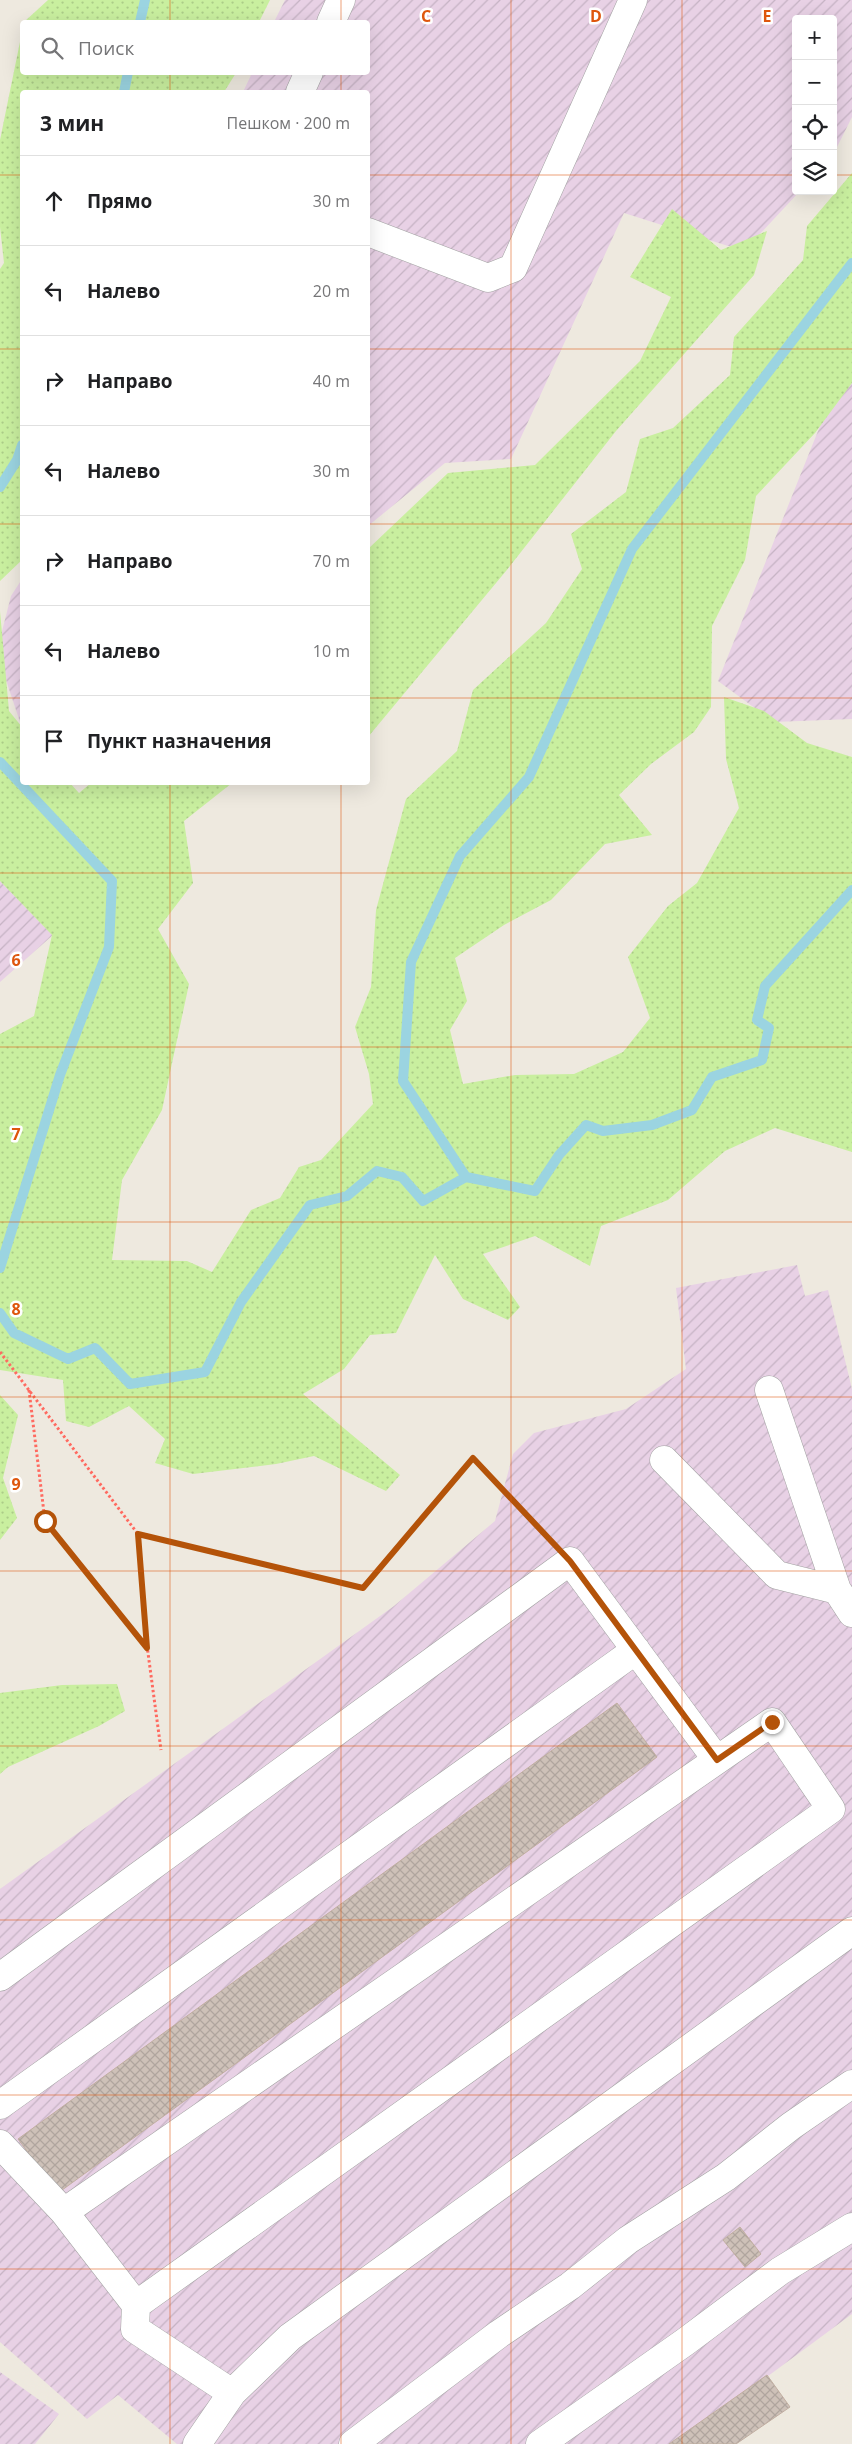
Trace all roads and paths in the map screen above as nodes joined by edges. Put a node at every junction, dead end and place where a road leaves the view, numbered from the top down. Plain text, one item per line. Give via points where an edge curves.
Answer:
1 (341, 0) edge
2 (633, 0) edge
3 (332, 20) edge
4 (308, 75) edge
5 (301, 90) edge
6 (370, 233) edge
7 (0, 1352) edge
8 (29, 1389) junction
9 (769, 1390) dead end
10 (664, 1460) dead end
11 (138, 1534) junction
12 (570, 1561) junction
13 (836, 1590) junction
14 (852, 1613) edge
15 (147, 1648) junction
16 (636, 1650) junction
17 (161, 1750) dead end
18 (717, 1760) junction
19 (852, 1931) edge
20 (0, 1977) edge
21 (852, 2084) edge
22 (0, 2105) edge
23 (0, 2144) edge
24 (64, 2212) junction
25 (852, 2227) edge
26 (136, 2305) junction
27 (232, 2393) junction
28 (196, 2444) edge
29 (353, 2444) edge
30 (540, 2444) edge

1 - 3 lane
2 - 6 lane via 513,268 488,278
4 - 5 lane
7 - 8 path
8 - 11 path
8 - 15 path via 45,1521
9 - 13 lane
10 - 13 lane via 778,1575
11 - 12 path via 363,1588 473,1458
11 - 15 path
12 - 16 lane
12 - 20 lane
13 - 14 lane
15 - 17 path
16 - 18 lane
16 - 22 lane
18 - 24 lane
18 - 26 lane via 772,1722 831,1809
19 - 27 lane via 290,2337
21 - 29 lane via 791,2126 726,2178 628,2240
23 - 24 lane
24 - 26 lane
25 - 30 lane via 780,2271
26 - 27 lane via 135,2329
27 - 28 lane

